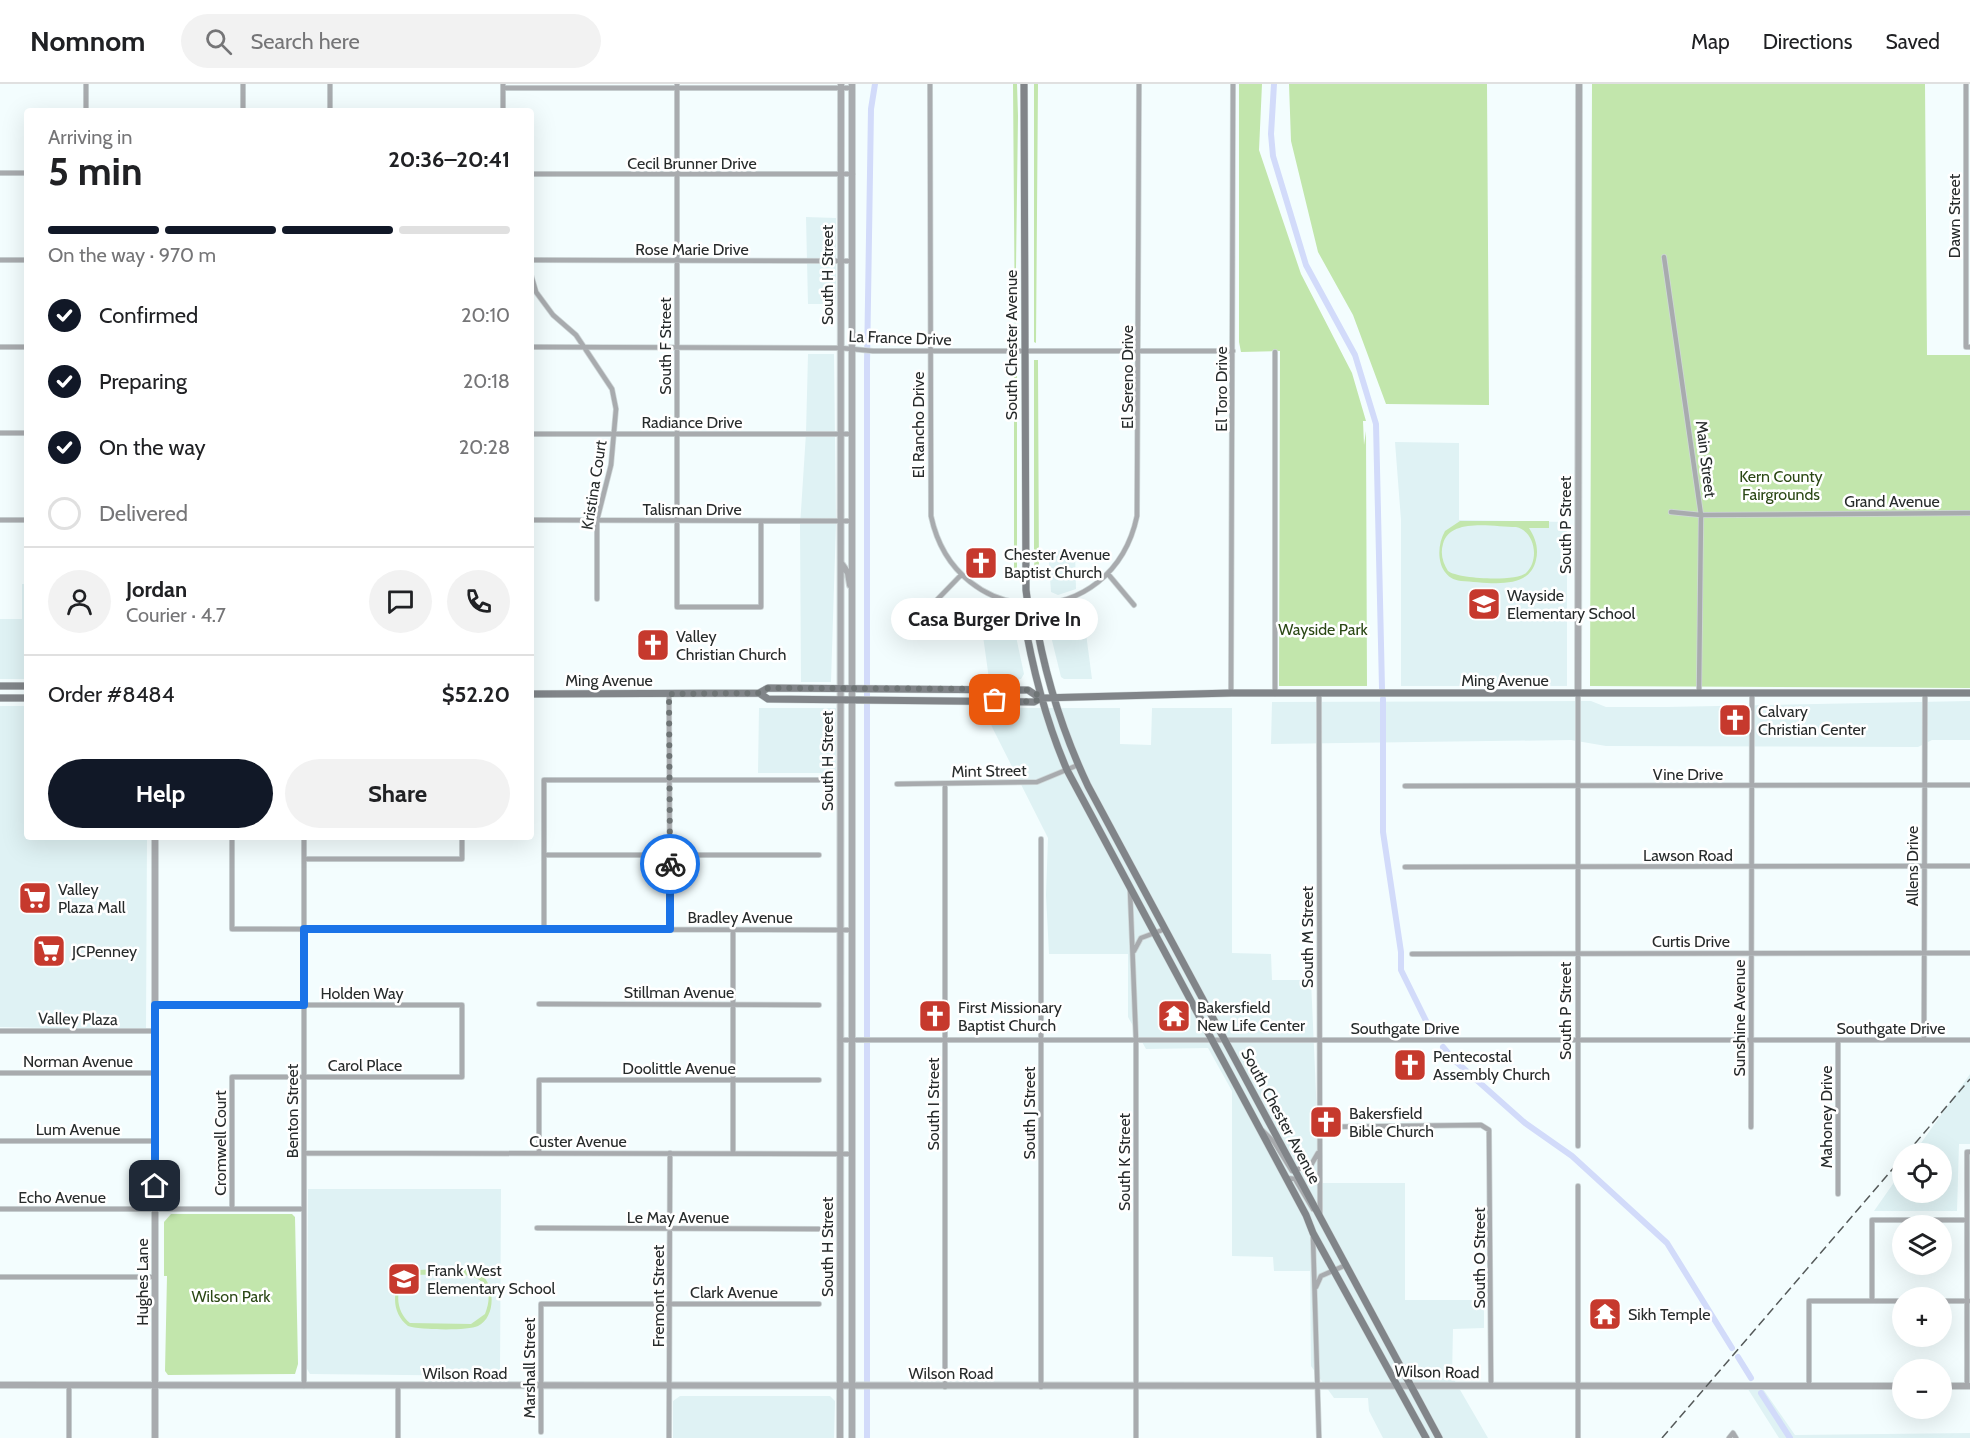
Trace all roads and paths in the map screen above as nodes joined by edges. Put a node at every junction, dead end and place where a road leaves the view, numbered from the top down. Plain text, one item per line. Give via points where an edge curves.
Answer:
1 (86, 84) edge
2 (243, 84) edge
3 (330, 84) edge
4 (930, 84) edge
5 (1024, 84) edge
6 (1139, 84) edge
7 (1233, 84) edge
8 (1579, 84) edge
9 (1966, 84) edge
10 (503, 86) edge
11 (677, 86) edge
12 (841, 86) edge
13 (852, 86) edge
14 (86, 108) edge
15 (243, 108) edge
16 (330, 108) edge
17 (503, 108) edge
18 (0, 173) edge
19 (24, 174) edge
20 (534, 174) edge
21 (853, 174) junction
22 (677, 175) junction
23 (841, 175) junction
24 (1968, 184) edge
25 (1664, 257) dead end
26 (0, 260) edge
27 (24, 260) edge
28 (534, 260) edge
29 (677, 261) junction
30 (841, 261) junction
31 (852, 261) junction
32 (1968, 266) edge
33 (534, 286) edge
34 (0, 347) edge
35 (24, 347) edge
36 (534, 347) edge
37 (583, 347) junction
38 (1968, 347) edge
39 (677, 348) junction
40 (841, 348) junction
41 (852, 351) junction
42 (930, 351) junction
43 (1024, 351) junction
44 (1139, 351) junction
45 (1233, 351) junction
46 (1275, 351) dead end
47 (0, 433) edge
48 (24, 433) edge
49 (534, 434) edge
50 (614, 434) junction
51 (677, 434) junction
52 (841, 434) junction
53 (852, 434) junction
54 (1671, 512) dead end
55 (1970, 513) edge
56 (1701, 515) junction
57 (0, 520) edge
58 (24, 520) edge
59 (534, 520) edge
60 (597, 520) junction
61 (677, 521) junction
62 (760, 521) junction
63 (841, 521) junction
64 (852, 521) junction
65 (841, 563) junction
66 (1108, 574) junction
67 (961, 575) junction
68 (597, 599) dead end
69 (853, 603) junction
70 (1028, 605) junction
71 (1134, 605) dead end
72 (930, 607) dead end
73 (0, 686) edge
74 (24, 686) edge
75 (840, 688) junction
76 (855, 689) junction
77 (759, 693) junction
78 (1231, 693) junction
79 (1578, 693) junction
80 (1699, 693) junction
81 (1752, 693) junction
82 (1924, 693) junction
83 (1970, 693) edge
84 (534, 694) edge
85 (669, 694) junction
86 (1275, 694) junction
87 (1319, 694) junction
88 (0, 698) edge
89 (24, 698) edge
90 (1041, 698) junction
91 (1052, 698) junction
92 (841, 700) junction
93 (856, 701) junction
94 (1078, 765) junction
95 (1068, 770) junction
96 (670, 780) junction
97 (819, 780) dead end
98 (897, 784) dead end
99 (945, 784) junction
100 (1924, 785) junction
101 (1970, 785) edge
102 (1405, 786) dead end
103 (1578, 786) junction
104 (1752, 786) junction
105 (1041, 839) dead end
106 (155, 840) edge
107 (232, 840) edge
108 (304, 840) edge
109 (462, 840) edge
110 (544, 855) junction
111 (670, 855) junction
112 (819, 855) dead end
113 (304, 859) junction
114 (1752, 866) junction
115 (1924, 866) junction
116 (1970, 866) edge
117 (1405, 867) dead end
118 (1578, 867) junction
119 (1129, 887) junction
120 (304, 929) junction
121 (544, 929) junction
122 (670, 929) junction
123 (733, 929) junction
124 (841, 929) junction
125 (1165, 929) junction
126 (852, 930) junction
127 (1154, 932) junction
128 (1578, 953) junction
129 (1752, 953) junction
130 (1924, 953) junction
131 (1970, 953) edge
132 (1412, 954) dead end
133 (1132, 957) junction
134 (539, 1004) dead end
135 (155, 1005) junction
136 (304, 1005) junction
137 (733, 1005) junction
138 (819, 1005) dead end
139 (0, 1030) edge
140 (155, 1031) junction
141 (840, 1040) junction
142 (852, 1040) junction
143 (945, 1040) junction
144 (1041, 1040) junction
145 (1136, 1040) junction
146 (1212, 1040) junction
147 (1225, 1040) junction
148 (1318, 1040) junction
149 (1578, 1040) junction
150 (1752, 1040) junction
151 (1838, 1040) junction
152 (1924, 1040) junction
153 (1970, 1040) edge
154 (0, 1073) edge
155 (155, 1073) junction
156 (232, 1077) joint
157 (304, 1077) junction
158 (462, 1077) joint
159 (733, 1080) junction
160 (819, 1080) dead end
161 (1318, 1127) junction
162 (1751, 1127) dead end
163 (1260, 1130) junction
164 (0, 1141) edge
165 (155, 1141) junction
166 (1578, 1146) dead end
167 (1319, 1151) junction
168 (1968, 1152) edge
169 (304, 1153) junction
170 (539, 1153) junction
171 (670, 1153) junction
172 (733, 1153) junction
173 (841, 1153) junction
174 (852, 1154) junction
175 (1296, 1171) junction
176 (1286, 1178) junction
177 (1578, 1186) dead end
178 (1838, 1194) dead end
179 (0, 1209) edge
180 (155, 1209) junction
181 (231, 1209) junction
182 (304, 1209) junction
183 (1318, 1214) junction
184 (1967, 1220) junction
185 (537, 1228) dead end
186 (670, 1229) junction
187 (819, 1229) dead end
188 (1313, 1233) junction
189 (1346, 1265) junction
190 (1335, 1269) junction
191 (0, 1277) edge
192 (155, 1277) junction
193 (1315, 1292) junction
194 (1872, 1301) junction
195 (1892, 1301) edge
196 (1952, 1301) edge
197 (1968, 1301) edge
198 (541, 1304) joint
199 (670, 1304) junction
200 (819, 1304) dead end
201 (0, 1385) edge
202 (69, 1385) junction
203 (1397, 1385) junction
204 (155, 1386) junction
205 (304, 1386) junction
206 (398, 1386) junction
207 (1318, 1386) junction
208 (1411, 1386) junction
209 (1491, 1386) junction
210 (1578, 1386) junction
211 (1809, 1386) junction
212 (1892, 1386) edge
213 (1952, 1386) edge
214 (1968, 1386) edge
215 (540, 1387) junction
216 (670, 1387) junction
217 (840, 1387) junction
218 (852, 1387) junction
219 (945, 1387) junction
220 (1041, 1387) junction
221 (1136, 1387) junction
222 (541, 1432) dead end
223 (69, 1438) edge
224 (155, 1438) edge
225 (398, 1438) edge
226 (669, 1438) edge
227 (840, 1438) edge
228 (852, 1438) edge
229 (1136, 1438) edge
230 (1318, 1438) edge
231 (1426, 1438) edge
232 (1439, 1438) edge
233 (1578, 1438) edge

1 - 14 street
2 - 15 street
3 - 16 street
4 - 42 street, El Rancho Drive
5 - 43 main road, South Chester Avenue
6 - 44 street, El Sereno Drive
7 - 45 street, El Toro Drive
8 - 79 street, South P Street
9 - 24 street, Dawn Street
10 - 11 street
10 - 17 street
11 - 12 street
11 - 22 street, South F Street
12 - 13 street
12 - 23 street, South H Street
13 - 21 street, South H Street
18 - 19 street
20 - 22 street, Cecil Brunner Drive
21 - 23 street, Cecil Brunner Drive
21 - 31 street, South H Street
22 - 23 street, Cecil Brunner Drive
22 - 29 street, South F Street
23 - 30 street, South H Street
24 - 32 street, Dawn Street
25 - 56 street, Main Street
26 - 27 street
28 - 29 street, Rose Marie Drive
29 - 30 street, Rose Marie Drive
29 - 39 street, South F Street
30 - 31 street, Rose Marie Drive
30 - 40 street, South H Street
31 - 41 street, South H Street
32 - 38 street, Dawn Street
33 - 37 street, Kristina Court
34 - 35 street
36 - 37 street, La France Drive
37 - 39 street, La France Drive
37 - 50 street, Kristina Court via 612,389 616,409
39 - 40 street, La France Drive
39 - 51 street, South F Street
40 - 41 street, La France Drive
40 - 52 street, South H Street
41 - 42 street, La France Drive
41 - 53 street, South H Street
42 - 43 street, La France Drive
42 - 67 street, El Rancho Drive via 931,516 943,550
43 - 44 street, La France Drive
43 - 70 main road, South Chester Avenue via 1024,561
44 - 45 street, La France Drive
44 - 66 street, El Sereno Drive via 1137,516 1126,551
45 - 78 street, El Toro Drive
46 - 86 street
47 - 48 street
49 - 50 street, Radiance Drive
50 - 51 street, Radiance Drive
50 - 60 street, Kristina Court via 611,465
51 - 52 street, Radiance Drive
51 - 61 street, South F Street
52 - 53 street, Radiance Drive
52 - 63 street, South H Street
53 - 64 street, South H Street
54 - 56 street, Grand Avenue
55 - 56 street, Grand Avenue
56 - 80 street, Main Street
57 - 58 street
59 - 60 street, Talisman Drive
60 - 61 street, Talisman Drive
60 - 68 street, Kristina Court
61 - 62 street, Talisman Drive
61 - 62 street, South F Street via 677,607 760,607
62 - 63 street, Talisman Drive
63 - 64 street, Talisman Drive
63 - 65 street, South H Street
64 - 69 street, South H Street
65 - 69 street via 848,573
65 - 75 street, South H Street
66 - 70 street, El Sereno Drive via 1072,598
66 - 71 street
67 - 70 street, El Rancho Drive via 990,595
67 - 72 street
69 - 76 street, South H Street
70 - 90 main road, South Chester Avenue via 1023,613
70 - 91 main road, South Chester Avenue via 1034,611
73 - 74 main road
75 - 76 main road, Ming Avenue
75 - 77 main road, Ming Avenue via 768,688
75 - 92 street, South H Street
76 - 90 main road, Ming Avenue via 1028,690
76 - 93 street, South H Street
77 - 85 main road, Ming Avenue
77 - 92 main road, Ming Avenue via 768,699
78 - 86 main road, Ming Avenue
78 - 91 main road, Ming Avenue
79 - 80 main road, Ming Avenue
79 - 87 main road, Ming Avenue
79 - 103 street, South P Street
80 - 81 main road, Ming Avenue
81 - 82 main road, Ming Avenue
81 - 104 street, Sunshine Avenue
82 - 83 main road, Ming Avenue
82 - 100 street, Allens Drive
84 - 85 main road, Ming Avenue
85 - 96 street
86 - 87 main road, Ming Avenue
87 - 148 street, South M Street
88 - 89 main road
90 - 91 main road, Ming Avenue
90 - 93 main road, Ming Avenue via 1034,702
90 - 95 main road, South Chester Avenue
91 - 94 main road, South Chester Avenue
92 - 93 main road, Ming Avenue
92 - 124 street, South H Street
93 - 126 street, South H Street
94 - 95 street, Mint Street
94 - 125 main road, South Chester Avenue
95 - 99 street, Mint Street via 1037,782
95 - 119 main road, South Chester Avenue
96 - 97 street
96 - 110 street via 544,780
96 - 111 street
98 - 99 street, Mint Street
99 - 143 street, South I Street
100 - 101 street, Vine Drive
100 - 104 street, Vine Drive
100 - 115 street, Allens Drive
102 - 103 street, Vine Drive
103 - 104 street, Vine Drive
103 - 118 street, South P Street
104 - 114 street, Sunshine Avenue
105 - 144 street, South J Street
106 - 135 street, Hughes Lane
107 - 120 street, Bradley Avenue via 232,929
108 - 113 street, Benton Street
109 - 113 street via 462,859
110 - 111 street
110 - 121 street
111 - 112 street
111 - 122 street
113 - 120 street, Benton Street
114 - 115 street, Lawson Road
114 - 118 street, Lawson Road
114 - 129 street, Sunshine Avenue
115 - 116 street, Lawson Road
115 - 130 street, Allens Drive
117 - 118 street, Lawson Road
118 - 128 street, South P Street
119 - 127 main road, South Chester Avenue
119 - 133 street, South K Street
120 - 121 street, Bradley Avenue
120 - 136 street, Benton Street
121 - 122 street, Bradley Avenue
122 - 123 street, Bradley Avenue
123 - 124 street, Bradley Avenue
123 - 137 street
124 - 126 street, Bradley Avenue
124 - 141 street, South H Street
125 - 127 street
125 - 147 main road, South Chester Avenue
126 - 142 street, South H Street
127 - 133 street via 1135,944
127 - 146 main road, South Chester Avenue
128 - 129 street, Curtis Drive
128 - 132 street, Curtis Drive
128 - 149 street, South P Street
129 - 130 street, Curtis Drive
129 - 150 street, Sunshine Avenue
130 - 131 street, Curtis Drive
130 - 152 street, Allens Drive
133 - 145 street, South K Street
134 - 137 street, Stillman Avenue
135 - 136 street, Holden Way
135 - 140 street, Hughes Lane
136 - 157 street, Benton Street
136 - 158 street, Holden Way via 462,1005
137 - 138 street, Stillman Avenue
137 - 159 street
139 - 140 street, Valley Plaza
140 - 155 street, Hughes Lane
141 - 142 street, Southgate Drive
141 - 173 street, South H Street
142 - 143 street, Southgate Drive
142 - 174 street, South H Street
143 - 144 street, Southgate Drive
143 - 219 street, South I Street
144 - 145 street, Southgate Drive
144 - 220 street, South J Street
145 - 146 street, Southgate Drive
145 - 221 street, South K Street
146 - 147 street, Southgate Drive
146 - 163 main road, South Chester Avenue
147 - 148 street, Southgate Drive
147 - 175 main road, South Chester Avenue
148 - 149 street, Southgate Drive
148 - 161 street, South M Street
149 - 150 street, Southgate Drive
149 - 166 street, South P Street
150 - 151 street, Southgate Drive
150 - 162 street, Sunshine Avenue
151 - 152 street, Southgate Drive
151 - 178 street, Mahoney Drive
152 - 153 street, Southgate Drive
154 - 155 street, Norman Avenue
155 - 165 street, Hughes Lane
156 - 157 street, Carol Place
156 - 181 street, Cromwell Court
157 - 158 street, Carol Place
157 - 169 street, Benton Street
159 - 160 street, Doolittle Avenue
159 - 170 street, Doolittle Avenue via 539,1080
159 - 172 street
161 - 167 street, South M Street
161 - 209 street, South O Street via 1481,1125 1489,1130
163 - 175 street via 1274,1142 1289,1169
163 - 176 main road, South Chester Avenue
164 - 165 street, Lum Avenue
165 - 180 street, Hughes Lane
167 - 175 street via 1311,1166
167 - 183 street, South M Street
168 - 184 street
169 - 170 street, Custer Avenue
169 - 182 street, Benton Street
170 - 171 street, Custer Avenue
171 - 172 street, Custer Avenue
171 - 186 street, Fremont Street
172 - 173 street, Custer Avenue
173 - 174 street, Custer Avenue
173 - 217 street, South H Street
174 - 218 street, South H Street
175 - 183 main road, South Chester Avenue
176 - 183 street via 1294,1179
176 - 188 main road, South Chester Avenue
177 - 210 street
179 - 180 street, Echo Avenue
180 - 181 street, Echo Avenue
180 - 192 street, Hughes Lane
181 - 182 street, Echo Avenue
182 - 205 street, Benton Street
183 - 189 main road, South Chester Avenue
184 - 194 street via 1872,1220
184 - 197 street
185 - 186 street, Le May Avenue
186 - 187 street, Le May Avenue
186 - 199 street, Fremont Street
188 - 190 main road, South Chester Avenue
188 - 193 street
189 - 190 street
189 - 208 main road, South Chester Avenue
190 - 193 street via 1321,1276
190 - 203 main road, South Chester Avenue
191 - 192 street
192 - 204 street, Hughes Lane
193 - 207 street
194 - 195 street
194 - 211 street via 1809,1301
196 - 197 street
197 - 214 street
198 - 199 street, Clark Avenue
198 - 215 street, Marshall Street
199 - 200 street, Clark Avenue
199 - 216 street, Fremont Street
201 - 202 street, Wilson Road
202 - 204 street, Wilson Road
202 - 223 street
203 - 207 street, Wilson Road
203 - 208 street, Wilson Road
203 - 231 main road, South Chester Avenue
204 - 205 street, Wilson Road
204 - 224 street, Hughes Lane
205 - 206 street, Wilson Road
206 - 215 street, Wilson Road
206 - 225 street
207 - 221 street, Wilson Road
207 - 230 street
208 - 209 street, Wilson Road
208 - 232 main road, South Chester Avenue
209 - 210 street, Wilson Road
210 - 211 street, Wilson Road
210 - 233 street
211 - 212 street, Wilson Road
213 - 214 street
215 - 216 street, Wilson Road
215 - 222 street, Marshall Street
216 - 217 street, Wilson Road
216 - 226 street, Fremont Street
217 - 218 street, Wilson Road
217 - 227 street, South H Street
218 - 219 street, Wilson Road
218 - 228 street, South H Street
219 - 220 street, Wilson Road
220 - 221 street, Wilson Road
221 - 229 street, South K Street

